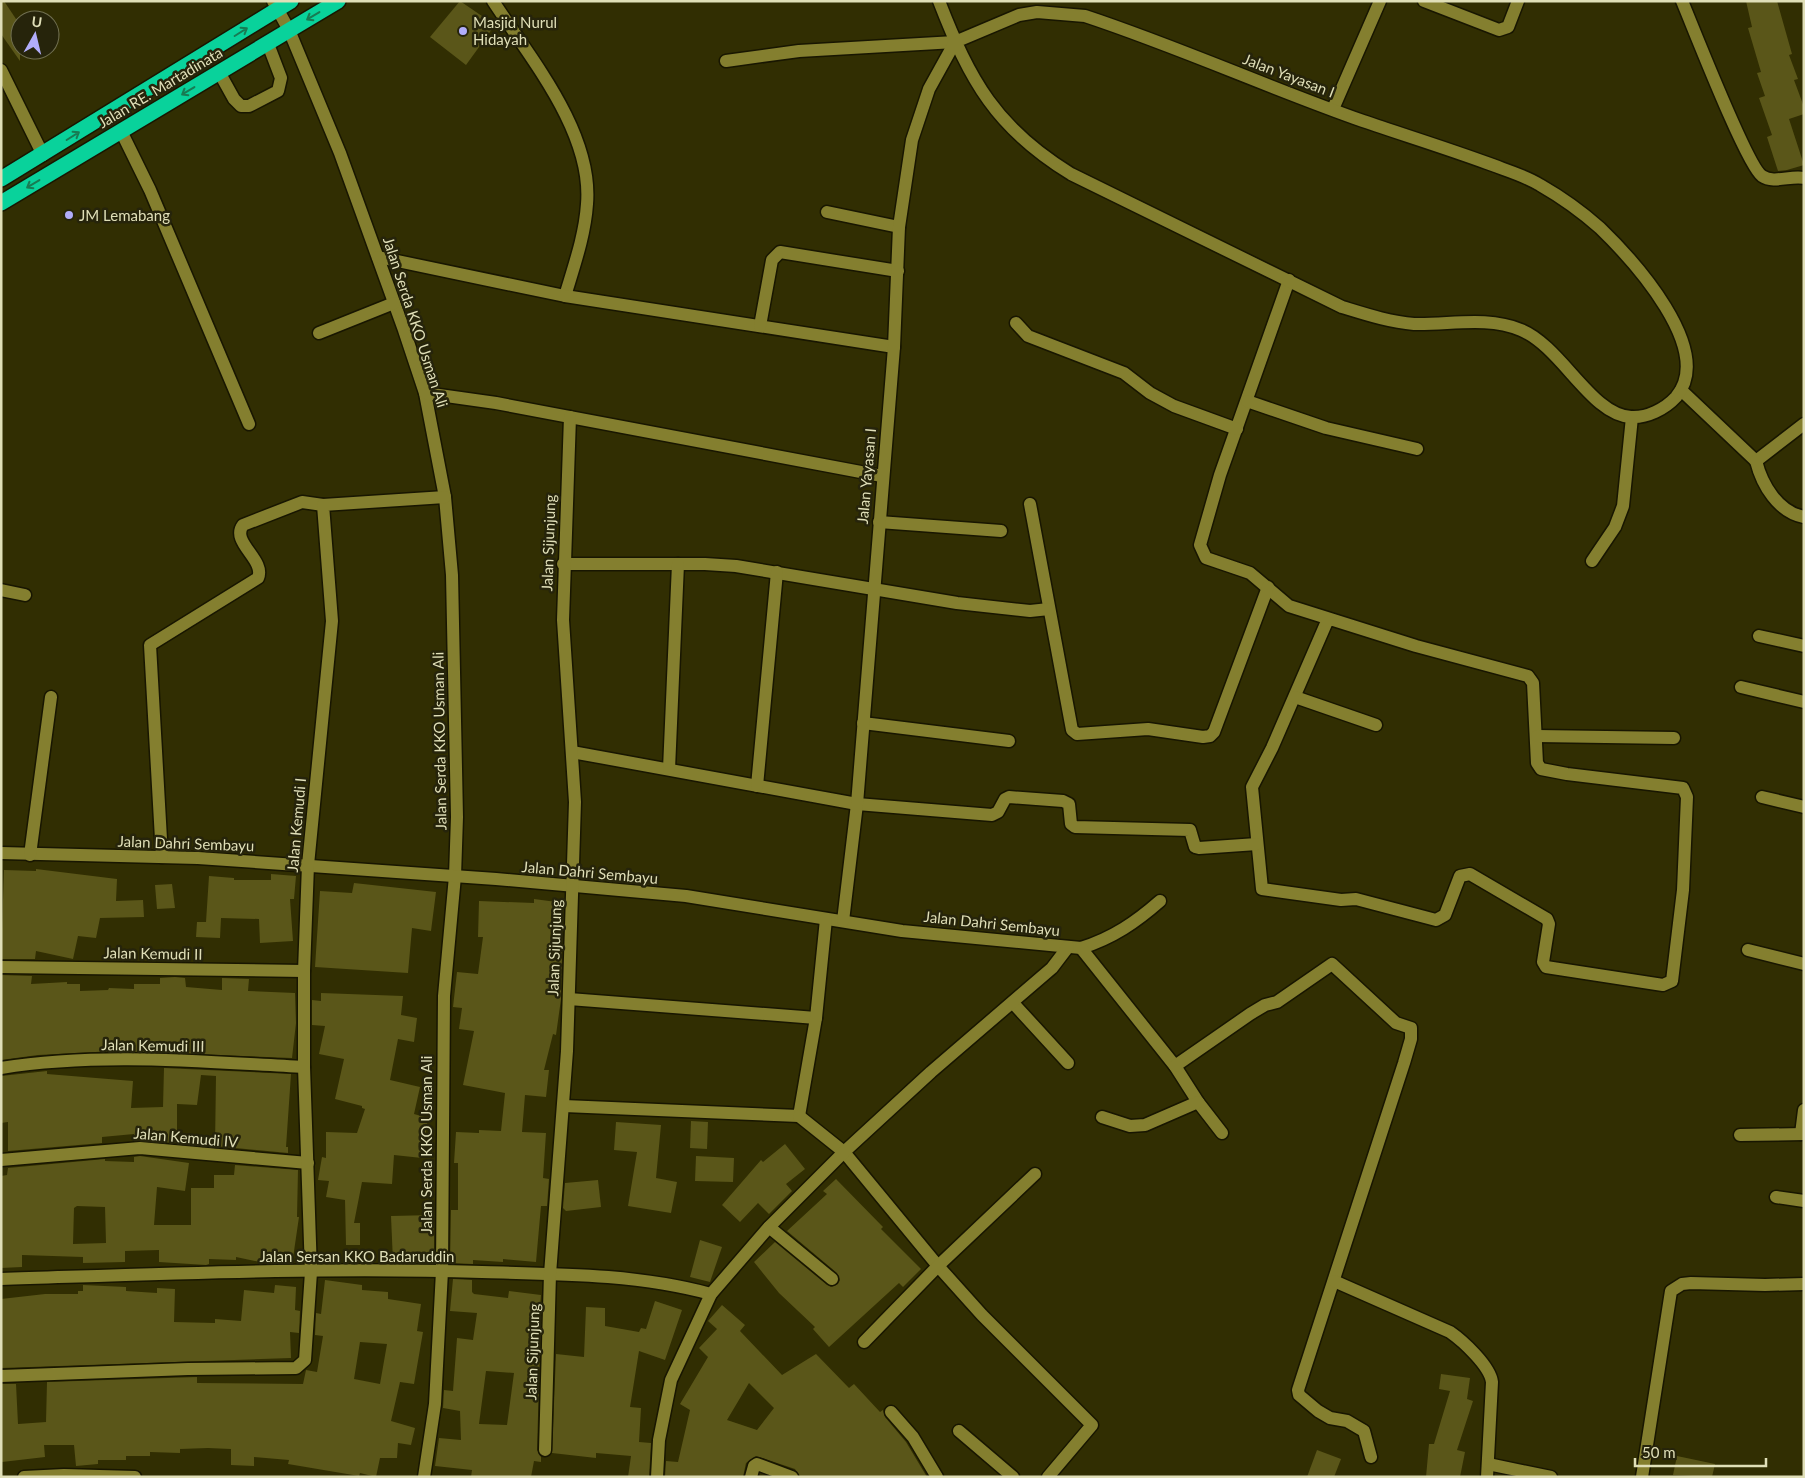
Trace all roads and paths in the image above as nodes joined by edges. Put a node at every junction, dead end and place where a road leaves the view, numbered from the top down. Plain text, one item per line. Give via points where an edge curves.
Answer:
1 (338, 1) edge
2 (493, 1) edge
3 (939, 1) edge
4 (1380, 1) edge
5 (1424, 1) edge
6 (1518, 1) edge
7 (1682, 1) edge
8 (281, 4) edge
9 (289, 30) junction
10 (955, 42) junction
11 (268, 44) junction
12 (726, 61) dead end
13 (1, 70) edge
14 (219, 72) junction
15 (1333, 109) junction
16 (120, 131) junction
17 (43, 155) junction
18 (1804, 178) edge
19 (1, 179) edge
20 (1, 203) edge
21 (827, 212) dead end
22 (900, 227) junction
23 (378, 257) junction
24 (898, 271) junction
25 (1289, 280) junction
26 (565, 296) junction
27 (394, 303) junction
28 (1016, 323) dead end
29 (760, 326) junction
30 (319, 333) dead end
31 (894, 347) junction
32 (1680, 390) junction
33 (425, 393) junction
34 (1247, 401) junction
35 (570, 417) junction
36 (1632, 417) junction
37 (249, 424) dead end
38 (1804, 424) edge
39 (1237, 429) junction
40 (1417, 449) dead end
41 (1754, 459) junction
42 (882, 476) junction
43 (445, 497) junction
44 (1030, 504) dead end
45 (323, 505) junction
46 (1804, 517) edge
47 (879, 522) junction
48 (1001, 530) dead end
49 (1592, 561) dead end
50 (563, 564) junction
51 (678, 564) junction
52 (777, 572) junction
53 (1268, 587) junction
54 (1, 590) edge
55 (873, 590) junction
56 (25, 595) dead end
57 (1049, 609) junction
58 (1328, 619) junction
59 (1760, 636) dead end
60 (1804, 646) edge
61 (1741, 687) dead end
62 (51, 697) dead end
63 (1295, 697) junction
64 (1804, 702) edge
65 (863, 723) junction
66 (1376, 725) dead end
67 (1537, 736) junction
68 (1674, 738) dead end
69 (1009, 740) dead end
70 (572, 752) junction
71 (668, 769) junction
72 (757, 786) junction
73 (1762, 797) dead end
74 (857, 804) junction
75 (1804, 807) edge
76 (1256, 844) junction
77 (1, 853) edge
78 (30, 856) junction
79 (162, 857) junction
80 (308, 865) junction
81 (455, 876) junction
82 (572, 887) junction
83 (1160, 902) dead end
84 (826, 919) junction
85 (843, 921) junction
86 (1068, 947) junction
87 (1082, 948) junction
88 (1748, 950) dead end
89 (1804, 964) edge
90 (1, 968) edge
91 (304, 971) junction
92 (569, 1000) junction
93 (1013, 1003) junction
94 (816, 1018) junction
95 (1068, 1063) dead end
96 (1175, 1066) junction
97 (304, 1067) junction
98 (1, 1068) edge
99 (1198, 1102) junction
100 (564, 1106) junction
101 (1804, 1110) edge
102 (799, 1116) junction
103 (1102, 1117) dead end
104 (1222, 1134) dead end
105 (1802, 1134) edge
106 (1740, 1135) dead end
107 (844, 1152) junction
108 (1, 1160) edge
109 (308, 1163) junction
110 (1035, 1174) dead end
111 (1776, 1197) dead end
112 (1804, 1201) edge
113 (769, 1227) junction
114 (938, 1266) junction
115 (442, 1271) junction
116 (311, 1272) junction
117 (550, 1274) junction
118 (1, 1279) edge
119 (832, 1279) dead end
120 (1334, 1281) junction
121 (1804, 1284) edge
122 (711, 1294) junction
123 (864, 1342) dead end
124 (1, 1376) edge
125 (891, 1412) dead end
126 (959, 1431) dead end
127 (545, 1450) dead end
128 (1371, 1457) dead end
129 (1488, 1470) edge
130 (65, 1476) edge
131 (24, 1477) edge
132 (135, 1477) edge
133 (424, 1477) edge
134 (658, 1477) edge
135 (750, 1477) edge
136 (792, 1477) edge
137 (937, 1477) edge
138 (1013, 1477) edge
139 (1048, 1477) edge
140 (1551, 1477) edge
141 (1642, 1477) edge

1 -> 9 highway, Jalan RE. Martadinata
2 - 26 street via 548,84 584,157 587,203
3 - 10 street
4 - 15 street
5 - 6 street via 1499,30 1508,27
7 - 18 street via 1740,137 1759,173 1772,180
8 - 9 street, Jalan Serda KKO Usman Ali
17 -> 8 highway
9 - 11 highway, Jalan RE. Martadinata
9 - 23 street, Jalan Serda KKO Usman Ali via 340,153
10 - 12 street via 799,51
10 - 15 street, Jalan Yayasan I via 1019,15 1038,12 1085,16
10 - 22 street, Jalan Yayasan I via 929,89 912,140
10 - 25 street via 995,112 1045,158 1071,174
11 - 14 highway, Jalan RE. Martadinata
11 - 14 street via 281,78 278,91 249,106 241,106
13 - 17 street
14 -> 16 highway, Jalan RE. Martadinata
15 - 32 street, Jalan Yayasan I via 1525,177 1563,199 1599,228 1640,272 1671,318 1687,359 1686,380
16 -> 20 highway, Jalan RE. Martadinata
16 - 37 street via 150,190
17 - 19 highway
21 - 22 street
22 - 24 street, Jalan Yayasan I
23 - 26 street
23 - 27 street, Jalan Serda KKO Usman Ali
24 - 29 street via 780,252 772,260
24 - 31 street, Jalan Yayasan I
25 - 34 street
25 - 36 street via 1342,306 1380,318 1410,324 1489,322 1521,330 1552,350 1602,406
26 - 29 street
27 - 30 street
27 - 33 street, Jalan Serda KKO Usman Ali
28 - 39 street via 1028,336 1124,374 1174,406
29 - 31 street
31 - 42 street, Jalan Yayasan I
32 - 36 street via 1675,399 1656,412
32 - 41 street
33 - 35 street
33 - 43 street, Jalan Serda KKO Usman Ali
34 - 39 street
34 - 40 street via 1326,428
35 - 42 street
35 - 50 street, Jalan Sijunjung
36 - 49 street via 1623,506 1615,527
38 - 41 street
39 - 53 street via 1220,475 1201,551 1206,558 1244,570
41 - 46 street via 1764,484 1777,501 1794,515
42 - 47 street, Jalan Yayasan I
43 - 45 street
43 - 81 street, Jalan Serda KKO Usman Ali via 452,575 456,703 458,817
44 - 57 street
45 - 79 street via 302,502 243,525 240,536 258,566 258,578 150,645
45 - 80 street, Jalan Kemudi I via 332,621
47 - 48 street
47 - 55 street, Jalan Yayasan I
50 - 51 street
50 - 70 street, Jalan Sijunjung via 563,620
51 - 52 street
51 - 71 street
52 - 55 street
52 - 72 street
53 - 57 street via 1214,732 1206,737 1148,729 1086,735 1074,733
53 - 58 street via 1283,603
54 - 56 street
55 - 57 street via 1010,609
55 - 65 street, Jalan Yayasan I
58 - 63 street
58 - 67 street via 1528,676 1533,682
59 - 60 street
61 - 64 street
62 - 78 street
63 - 66 street
63 - 76 street via 1252,787
65 - 69 street
65 - 74 street, Jalan Yayasan I
67 - 68 street
67 - 76 street via 1538,766 1545,770 1685,790 1683,890 1673,979 1669,983 1663,985 1546,967 1547,919 1470,874 1460,876 1445,915 1436,920 1356,899 1264,890
70 - 71 street
70 - 82 street, Jalan Sijunjung via 575,786
71 - 72 street
72 - 74 street
73 - 75 street
74 - 76 street via 992,815 1009,797 1063,801 1071,807 1071,824 1075,827 1190,830 1197,848
74 - 85 street, Jalan Yayasan I
77 - 78 street, Jalan Dahri Sembayu
78 - 79 street, Jalan Dahri Sembayu
79 - 80 street, Jalan Dahri Sembayu
80 - 81 street, Jalan Dahri Sembayu
80 - 91 street, Jalan Kemudi I
81 - 82 street, Jalan Dahri Sembayu
81 - 115 street, Jalan Serda KKO Usman Ali via 444,1006
82 - 84 street, Jalan Dahri Sembayu via 686,896
82 - 92 street, Jalan Sijunjung
83 - 87 street, Jalan Dahri Sembayu via 1126,929
84 - 85 street, Jalan Dahri Sembayu
84 - 94 street
85 - 86 street, Jalan Dahri Sembayu via 902,931
86 - 87 street, Jalan Dahri Sembayu
86 - 93 street via 1052,968
87 - 96 street
88 - 89 street
90 - 91 street, Jalan Kemudi II
91 - 97 street, Jalan Kemudi I
92 - 94 street
92 - 100 street, Jalan Sijunjung
93 - 95 street
93 - 107 street
94 - 102 street
96 - 99 street
96 - 120 street via 1250,1014 1277,1002 1332,964 1411,1034
97 - 98 street, Jalan Kemudi III via 136,1059 38,1062
97 - 109 street, Jalan Kemudi I
99 - 103 street via 1145,1125 1130,1126
99 - 104 street
100 - 102 street
100 - 117 street, Jalan Sijunjung
101 - 105 street
102 - 107 street
105 - 106 street
107 - 113 street
107 - 114 street
108 - 109 street, Jalan Kemudi IV via 140,1148
109 - 116 street, Jalan Kemudi I
110 - 114 street
111 - 112 street
113 - 119 street
113 - 122 street
114 - 123 street
114 - 139 street via 1012,1346 1092,1425
115 - 116 street, Jalan Sersan KKO Badaruddin
115 - 117 street, Jalan Sersan KKO Badaruddin
115 - 133 street, Jalan Serda KKO Usman Ali via 435,1404
116 - 118 street, Jalan Sersan KKO Badaruddin
116 - 124 street, Jalan Kemudi I via 305,1356 299,1367
117 - 122 street, Jalan Sersan KKO Badaruddin via 656,1281
117 - 127 street, Jalan Sijunjung
120 - 128 street via 1299,1393 1322,1414 1347,1421 1364,1431
120 - 129 street via 1450,1332 1490,1373
121 - 141 street via 1691,1283 1682,1284 1671,1292
122 - 134 street via 670,1380 659,1440
125 - 137 street via 913,1437
126 - 138 street
129 - 140 street
130 - 131 street
130 - 132 street
135 - 136 street via 757,1464

